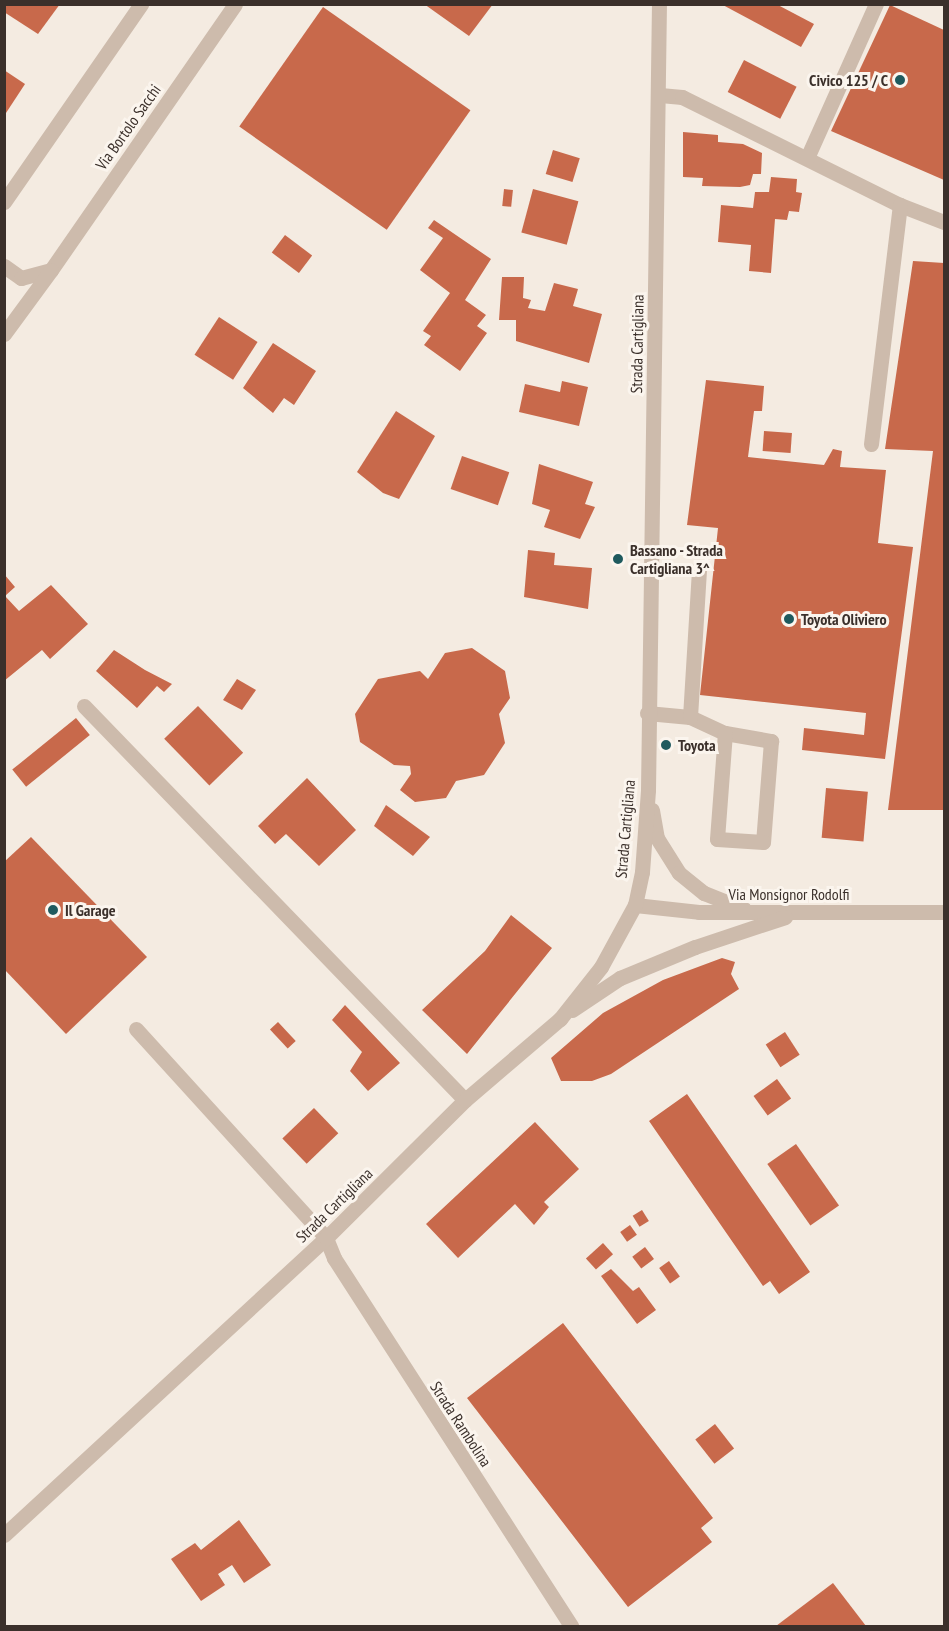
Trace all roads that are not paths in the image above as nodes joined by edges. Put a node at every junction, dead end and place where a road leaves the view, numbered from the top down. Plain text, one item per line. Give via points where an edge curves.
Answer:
1 (141, 4) edge
2 (235, 4) edge
3 (659, 4) edge
4 (876, 4) edge
5 (660, 95) junction
6 (807, 158) junction
7 (4, 202) edge
8 (900, 205) junction
9 (945, 222) edge
10 (4, 266) edge
11 (51, 270) junction
12 (4, 334) edge
13 (871, 444) dead end
14 (699, 568) dead end
15 (84, 706) dead end
16 (647, 713) junction
17 (690, 717) junction
18 (725, 734) junction
19 (648, 790) junction
20 (635, 905) junction
21 (752, 912) junction
22 (945, 912) edge
23 (798, 913) junction
24 (560, 1019) junction
25 (136, 1029) dead end
26 (465, 1100) junction
27 (326, 1238) junction
28 (4, 1535) edge
29 (571, 1626) edge

1 - 7 street
2 - 11 street, Via Bortolo Sacchi
3 - 5 street, Strada Cartigliana
4 - 6 street
5 - 6 street via 682,97
5 - 16 street, Strada Cartigliana
6 - 8 street
8 - 9 street
8 - 13 street
10 - 11 street via 21,278
11 - 12 street, Via Bortolo Sacchi
14 - 17 street
15 - 26 street
16 - 17 street
16 - 19 street, Strada Cartigliana
17 - 18 street
18 - 18 street via 771,741 762,842 717,838
19 - 20 street, Strada Cartigliana via 642,872
19 - 21 street via 657,838 679,873 704,893
20 - 21 street, Via Monsignor Rodolfi
20 - 24 street, Strada Cartigliana via 602,967
21 - 23 street, Via Monsignor Rodolfi
22 - 23 street, Via Monsignor Rodolfi
23 - 24 street via 695,947 620,978
24 - 26 street, Strada Cartigliana
25 - 27 street, Strada Rambolina
26 - 27 street, Strada Cartigliana
27 - 28 street, Strada Cartigliana
27 - 29 street, Strada Rambolina via 334,1258

